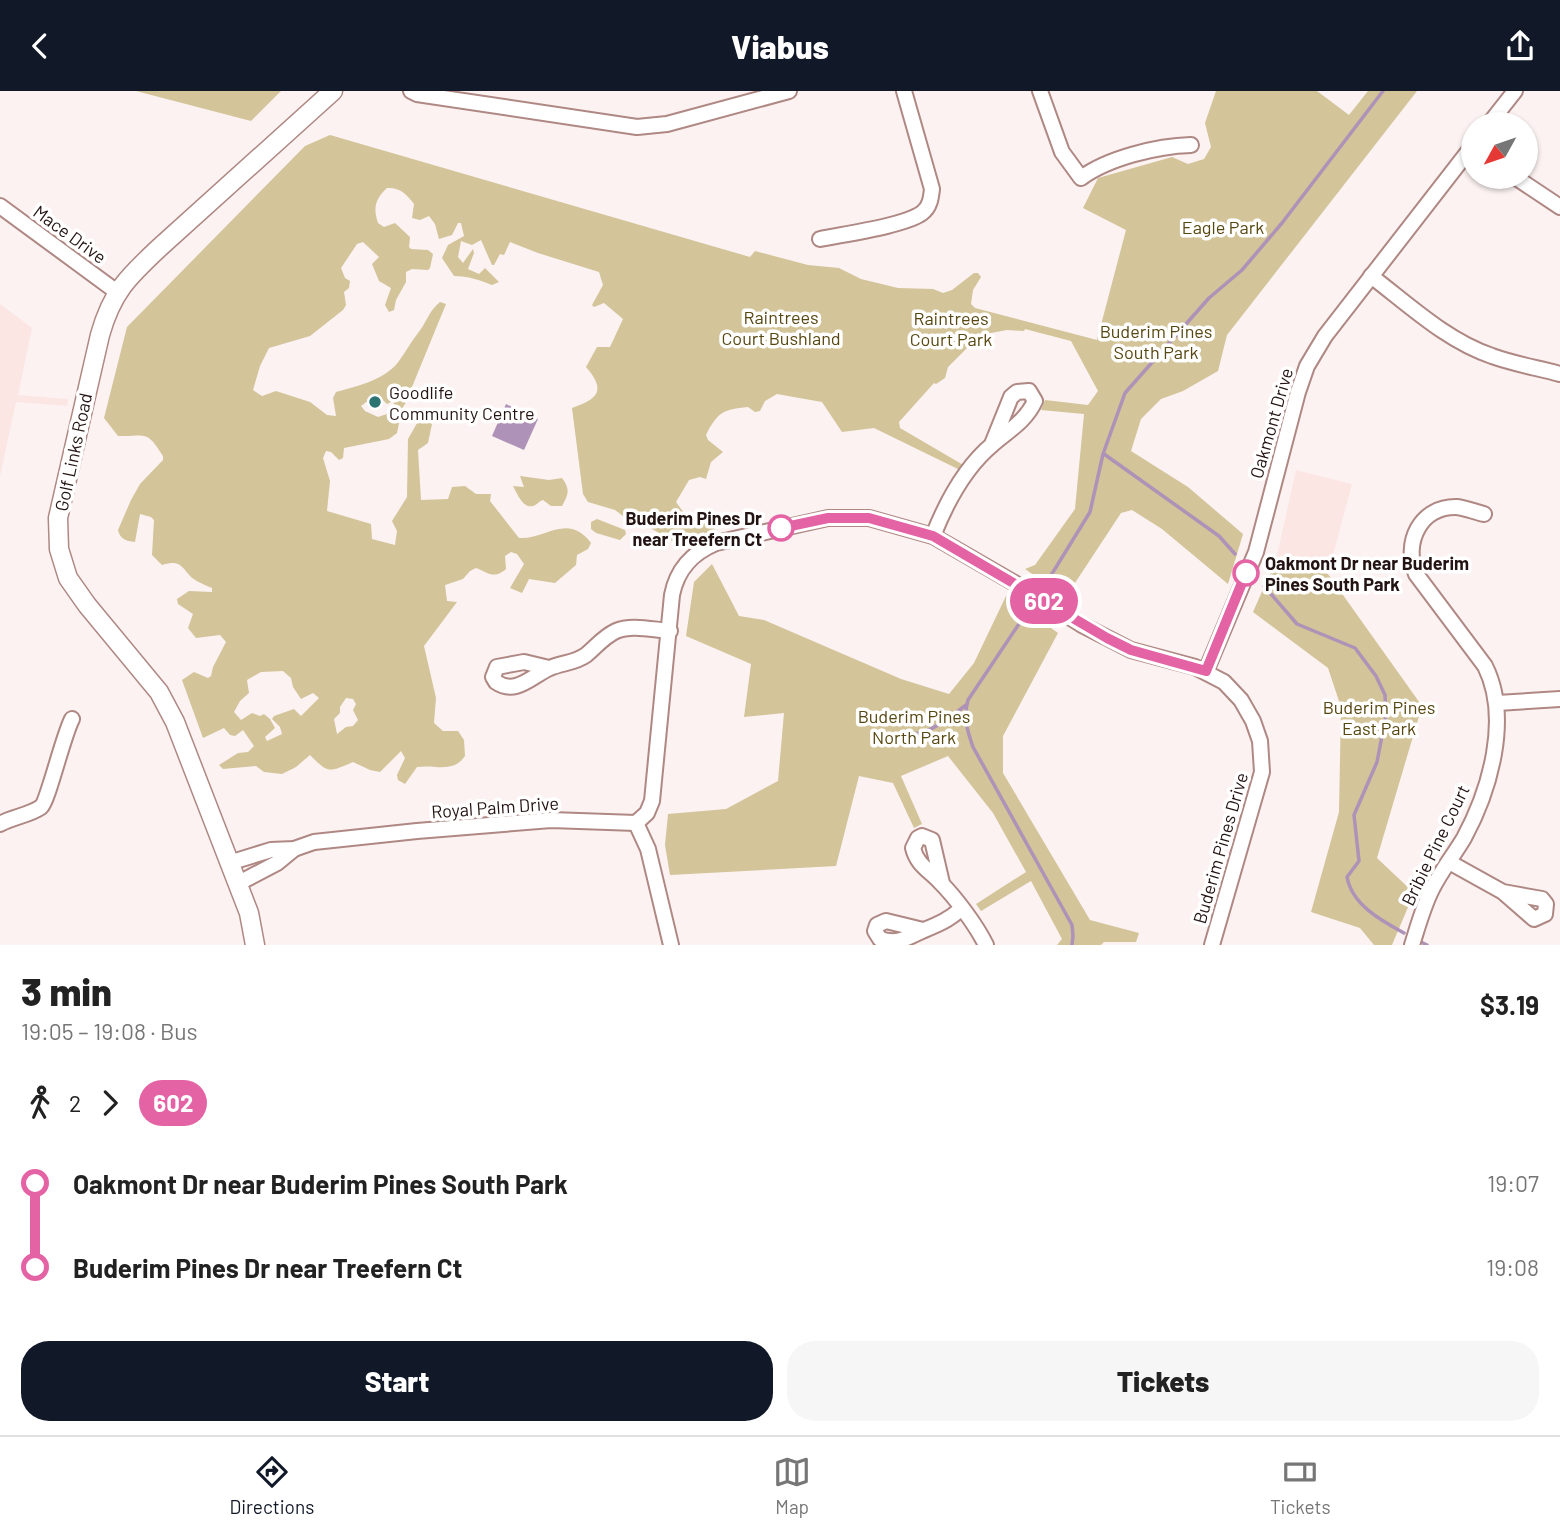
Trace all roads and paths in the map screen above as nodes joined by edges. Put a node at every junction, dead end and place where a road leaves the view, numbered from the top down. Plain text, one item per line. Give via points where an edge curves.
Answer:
1 (333, 91) edge
2 (411, 91) edge
3 (789, 91) edge
4 (904, 91) edge
5 (1040, 91) edge
6 (1515, 91) edge
7 (1498, 112) edge
8 (1191, 145) dead end
9 (1461, 161) edge
10 (1533, 189) edge
11 (0, 206) edge
12 (1560, 207) edge
13 (820, 239) dead end
14 (1371, 276) junction
15 (117, 292) junction
16 (1560, 374) edge
17 (992, 444) dead end
18 (1484, 514) dead end
19 (933, 536) junction
20 (670, 631) junction
21 (550, 668) dead end
22 (1206, 671) junction
23 (1560, 699) edge
24 (1497, 703) junction
25 (72, 719) dead end
26 (636, 823) junction
27 (0, 824) edge
28 (294, 849) junction
29 (1449, 862) junction
30 (229, 863) junction
31 (942, 883) dead end
32 (237, 884) junction
33 (1503, 892) dead end
34 (961, 909) junction
35 (923, 930) dead end
36 (255, 945) edge
37 (671, 945) edge
38 (986, 945) edge
39 (1212, 945) edge
40 (1412, 945) edge

1 - 15 main road, Golf Links Road via 159,247
2 - 3 street via 637,127 667,124
4 - 13 street via 932,189 930,202 922,213 906,220
5 - 8 street via 1062,152 1081,178 1095,168 1167,146
6 - 7 street
9 - 14 street, Oakmont Drive
10 - 12 street
11 - 15 street, Mace Drive
14 - 16 street via 1445,332 1476,349
14 - 22 street, Oakmont Drive via 1307,366 1256,552
15 - 30 main road, Golf Links Road via 107,308 58,517 59,549 68,578 159,692
17 - 19 street via 968,470
18 - 24 street, Bribie Pine Court via 1458,507 1430,515 1413,535 1411,555 1416,574 1485,666
19 - 20 street, Buderim Pines Drive via 869,518 828,518 716,543 683,566 675,582
19 - 22 street, Buderim Pines Drive via 1131,650
20 - 21 street via 618,630 585,656
20 - 26 street, Buderim Pines Drive via 652,801
22 - 39 street, Buderim Pines Drive via 1232,690 1248,710 1262,759 1259,787
23 - 24 street
24 - 29 street, Bribie Pine Court via 1485,789
25 - 27 street via 45,803
26 - 28 street, Royal Palm Drive via 551,820 314,842
26 - 37 street via 648,849
28 - 30 street, Royal Palm Drive via 271,850
28 - 32 street, Royal Palm Drive
29 - 33 street
29 - 40 street, Bribie Pine Court via 1429,895
30 - 32 main road, Golf Links Road
31 - 34 street
32 - 36 main road, Golf Links Road
34 - 35 street via 943,924
34 - 38 street

